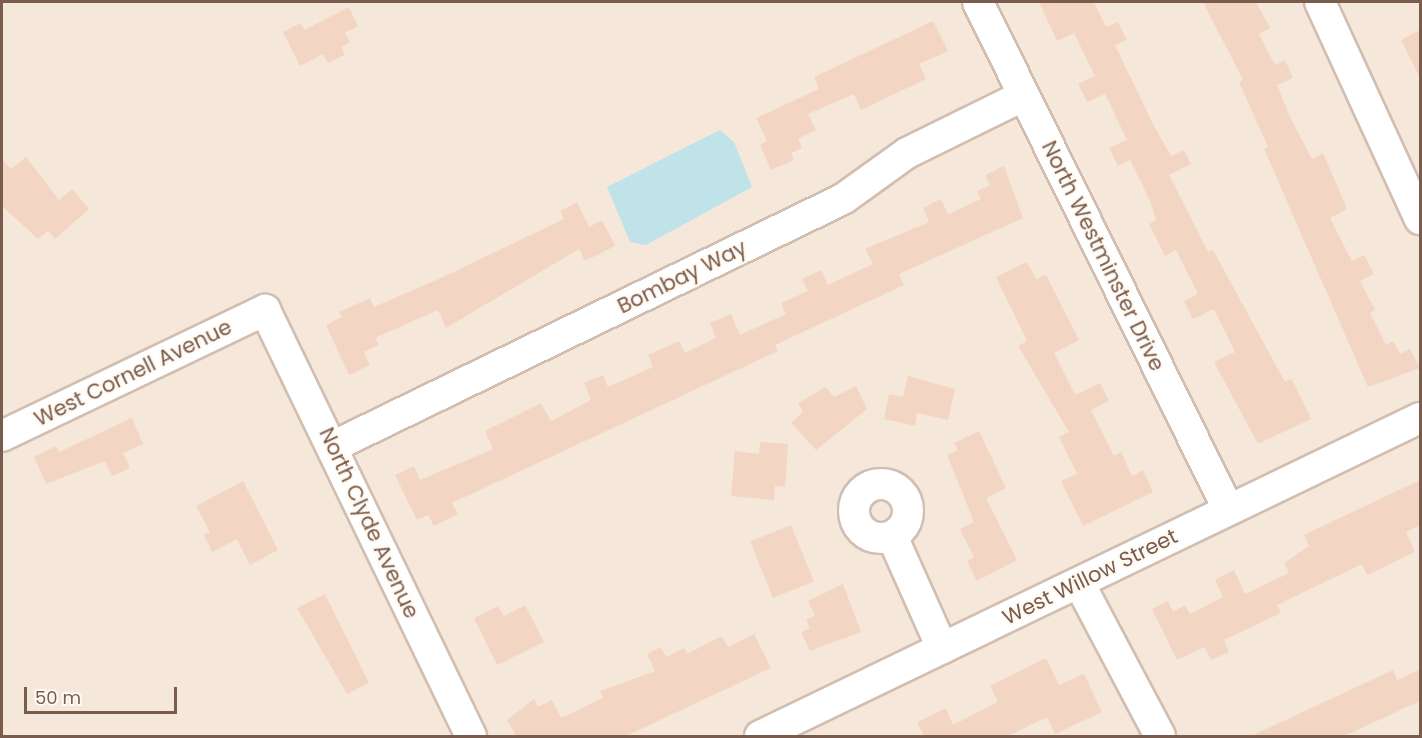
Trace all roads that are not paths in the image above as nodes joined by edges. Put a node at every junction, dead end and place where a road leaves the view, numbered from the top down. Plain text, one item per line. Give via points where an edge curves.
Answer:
1 (978, 2) edge
2 (1320, 2) edge
3 (1023, 96) junction
4 (1420, 219) edge
5 (265, 310) joint
6 (1420, 418) edge
7 (2, 436) edge
8 (334, 446) junction
9 (1228, 509) junction
10 (892, 536) dead end
11 (1079, 583) junction
12 (942, 648) junction
13 (471, 736) edge
14 (760, 736) edge
15 (1160, 736) edge

1 - 3 street, North Westminster Drive
2 - 4 street
3 - 8 street, Bombay Way via 907,153 843,199
3 - 9 street, North Westminster Drive
5 - 7 street, West Cornell Avenue
5 - 8 street, North Clyde Avenue
6 - 9 street, West Willow Street
8 - 13 street, North Clyde Avenue
9 - 11 street, West Willow Street
10 - 12 street
11 - 12 street, West Willow Street
11 - 15 street
12 - 14 street, West Willow Street

